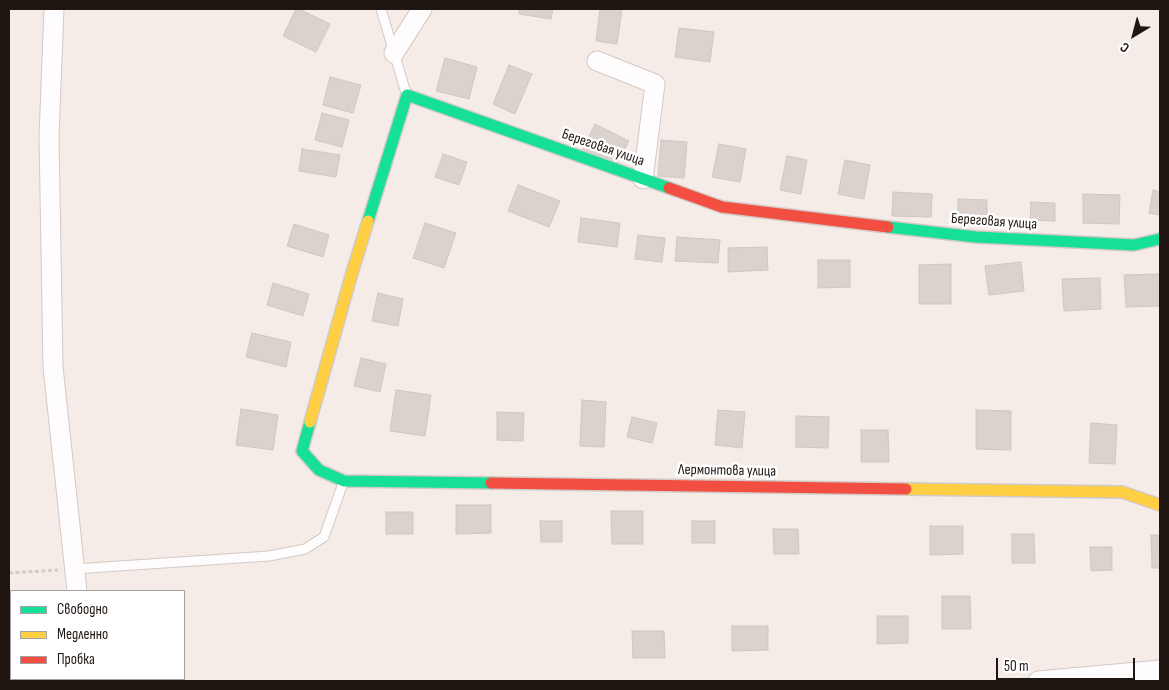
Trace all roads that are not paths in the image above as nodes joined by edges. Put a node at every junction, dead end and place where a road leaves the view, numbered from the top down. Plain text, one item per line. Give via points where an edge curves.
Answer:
1 (54, 9) edge
2 (381, 9) edge
3 (422, 9) edge
4 (394, 53) junction
5 (597, 62) dead end
6 (407, 95) junction
7 (642, 178) junction
8 (1160, 240) edge
9 (344, 481) junction
10 (1160, 505) edge
11 (74, 569) junction
12 (77, 590) edge
13 (1160, 670) edge
14 (1038, 681) edge

1 - 11 street via 49,136 53,367
2 - 4 lane
3 - 4 street
4 - 6 lane
5 - 7 street via 655,84
6 - 7 street, Береговая улица
6 - 9 street, Лермонтова улица via 302,451 319,470
7 - 8 street, Береговая улица via 722,207 967,236 1134,245
9 - 10 street, Лермонтова улица via 1122,492
9 - 11 lane via 324,538 305,549 269,556
11 - 12 street
13 - 14 street

